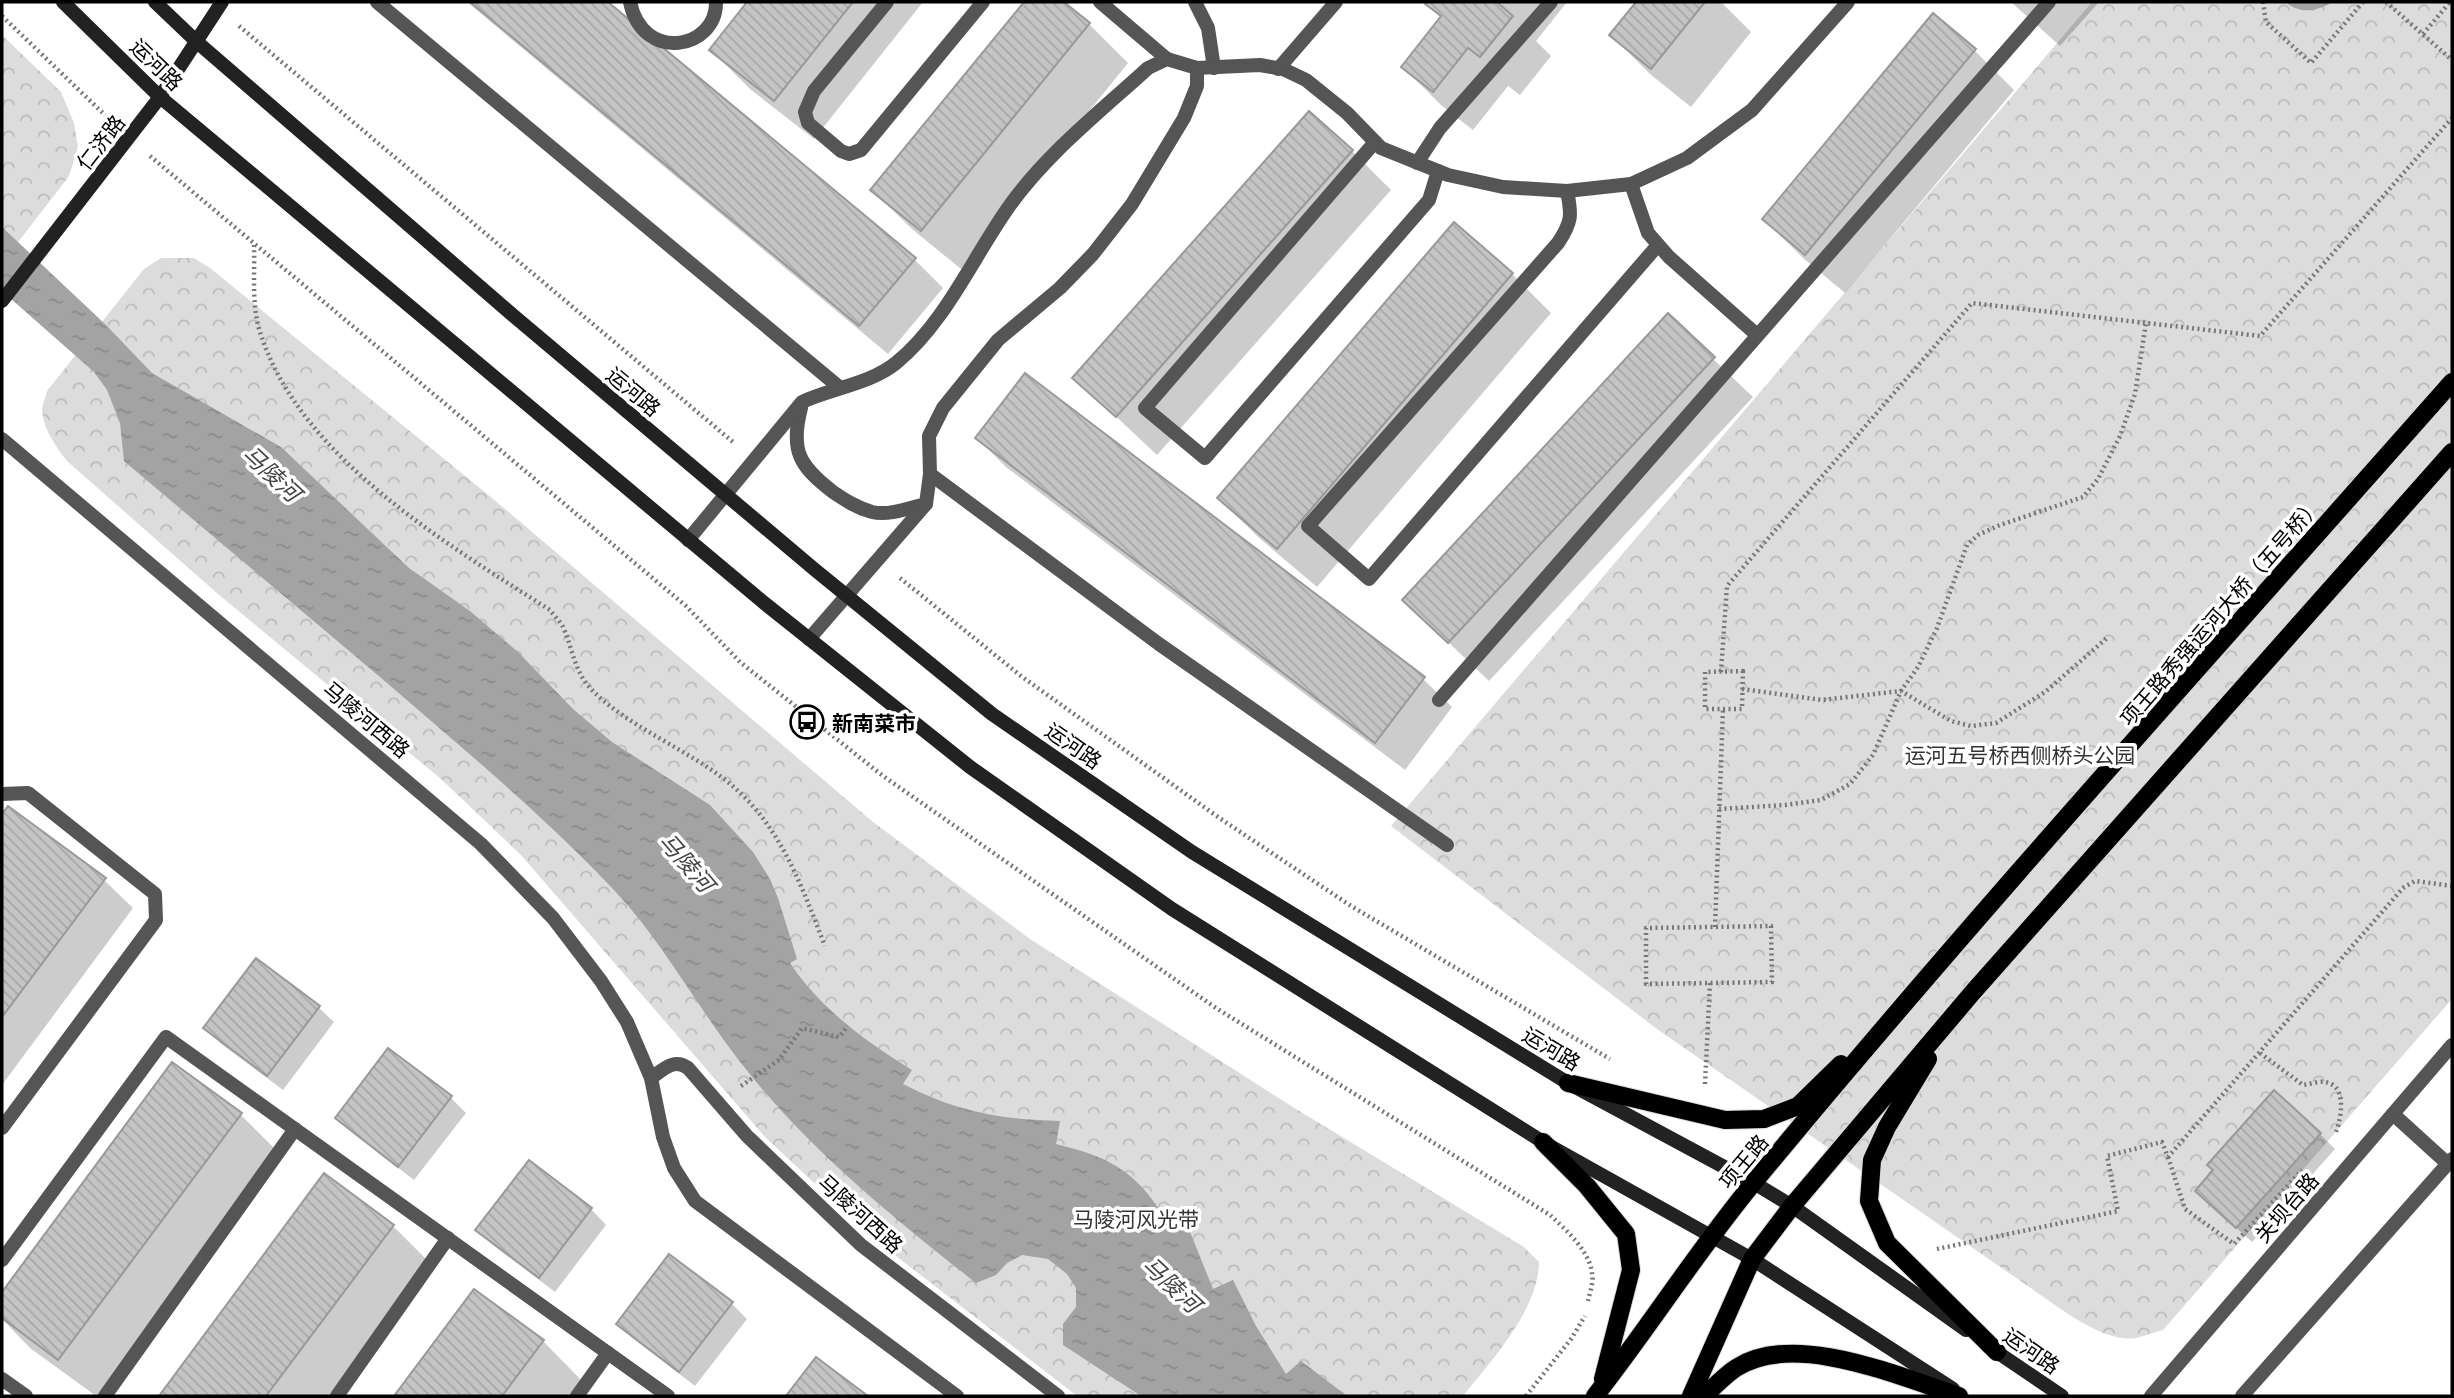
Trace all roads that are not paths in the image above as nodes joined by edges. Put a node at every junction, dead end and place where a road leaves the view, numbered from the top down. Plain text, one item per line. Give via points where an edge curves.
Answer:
1 (63, 2) edge
2 (155, 2) edge
3 (377, 2) edge
4 (631, 2) edge
5 (716, 2) edge
6 (887, 2) edge
7 (983, 2) edge
8 (1100, 2) edge
9 (1195, 2) edge
10 (1336, 2) edge
11 (1551, 2) edge
12 (1848, 2) edge
13 (2049, 2) edge
14 (218, 4) edge
15 (197, 42) junction
16 (1167, 59) junction
17 (1197, 68) junction
18 (1213, 68) junction
19 (1278, 69) junction
20 (160, 97) junction
21 (1375, 142) junction
22 (1418, 163) junction
23 (1438, 171) junction
24 (1631, 184) junction
25 (1567, 191) junction
26 (1658, 244) junction
27 (2, 301) edge
28 (1757, 335) junction
29 (2452, 382) edge
30 (839, 387) junction
31 (803, 401) junction
32 (2, 439) edge
33 (2452, 452) edge
34 (930, 474) junction
35 (726, 495) junction
36 (926, 503) junction
37 (688, 540) junction
38 (847, 596) junction
39 (809, 639) junction
40 (1439, 700) dead end
41 (2, 794) edge
42 (1447, 845) dead end
43 (1939, 964) joint
44 (1917, 991) junction
45 (1954, 1015) junction
46 (2452, 1045) edge
47 (651, 1078) junction
48 (1568, 1083) junction
49 (2393, 1114) junction
50 (2, 1128) edge
51 (295, 1129) junction
52 (1543, 1142) junction
53 (2450, 1162) edge
54 (1754, 1183) junction
55 (1792, 1206) junction
56 (1710, 1237) junction
57 (448, 1238) junction
58 (1752, 1259) junction
59 (2, 1260) edge
60 (1997, 1352) junction
61 (608, 1353) junction
62 (2, 1379) edge
63 (1598, 1392) edge
64 (26, 1396) edge
65 (105, 1396) edge
66 (337, 1396) edge
67 (577, 1396) edge
68 (668, 1396) edge
69 (957, 1396) edge
70 (1058, 1396) edge
71 (1691, 1396) edge
72 (1704, 1396) edge
73 (1961, 1396) edge
74 (2062, 1396) edge
75 (2151, 1396) edge
76 (2242, 1396) edge

1 - 20 street, 运河路
2 - 15 street, 运河路
3 - 30 street
4 - 5 street via 633,16 650,37 677,43 703,32
6 - 7 street via 814,91 805,112 808,122 849,154 861,150
8 - 16 street
9 - 18 street via 1208,27
10 - 19 street
11 - 22 street via 1440,128
12 - 24 street via 1752,110 1687,158
13 - 28 street
14 - 15 street, 仁济路
15 - 20 street, 仁济路
15 - 35 street, 运河路
16 - 17 street
16 - 30 street via 1148,68 1039,171 1009,206 916,346 873,377
17 - 18 street
17 - 34 street via 1197,86 1184,118 1132,204 1093,254 998,341 943,408 929,436
18 - 19 street via 1260,65
19 - 21 street via 1306,80
20 - 27 street, 仁济路
20 - 37 street, 运河路
21 - 22 street
21 - 23 street via 1145,408 1205,458 1429,200
22 - 23 street
23 - 25 street via 1503,187
24 - 25 street
24 - 26 street via 1648,233
25 - 26 street via 1572,214 1558,243 1308,526 1369,579
26 - 28 street
28 - 40 street
29 - 43 main road, 项王路秀强运河大桥（五号桥）
30 - 31 street
31 - 35 street
31 - 36 street via 796,427 798,451 804,466 818,480 849,503 873,512 895,512
32 - 47 street, 马陵河西路 via 481,844 553,918 601,981 627,1022
33 - 45 main road
34 - 36 street
34 - 42 street via 1159,644
35 - 37 street
35 - 38 street, 运河路
36 - 38 street
37 - 39 street, 运河路
38 - 39 street
38 - 48 street, 运河路 via 992,714 1192,852
39 - 52 street, 运河路 via 970,767 1172,909
41 - 50 street via 28,793 155,894 156,919
43 - 44 main road, 项王路
44 - 48 main road via 1798,1106 1764,1119 1703,1116
44 - 54 main road, 项王路
45 - 55 main road
45 - 60 main road via 1872,1160 1868,1201 1888,1243
46 - 49 street, 关坝台路
47 - 69 street, 马陵河西路 via 674,1168 695,1201
47 - 70 street, 马陵河西路 via 672,1063 688,1068 747,1136 861,1245
48 - 54 street, 运河路
49 - 53 street
49 - 75 street, 关坝台路
51 - 57 street
51 - 59 street via 166,1037
51 - 65 street
52 - 56 street, 运河路
52 - 63 main road via 1626,1234 1631,1270
53 - 76 street
54 - 55 street, 运河路
54 - 56 main road, 项王路
55 - 58 main road
55 - 60 street, 运河路
56 - 58 street, 运河路
56 - 63 main road, 项王路
57 - 61 street
57 - 66 street
58 - 71 main road
58 - 73 street, 运河路
60 - 74 street, 运河路
61 - 67 street
61 - 68 street
62 - 64 street
72 - 73 main road via 1737,1367 1766,1356 1798,1354 1838,1357

